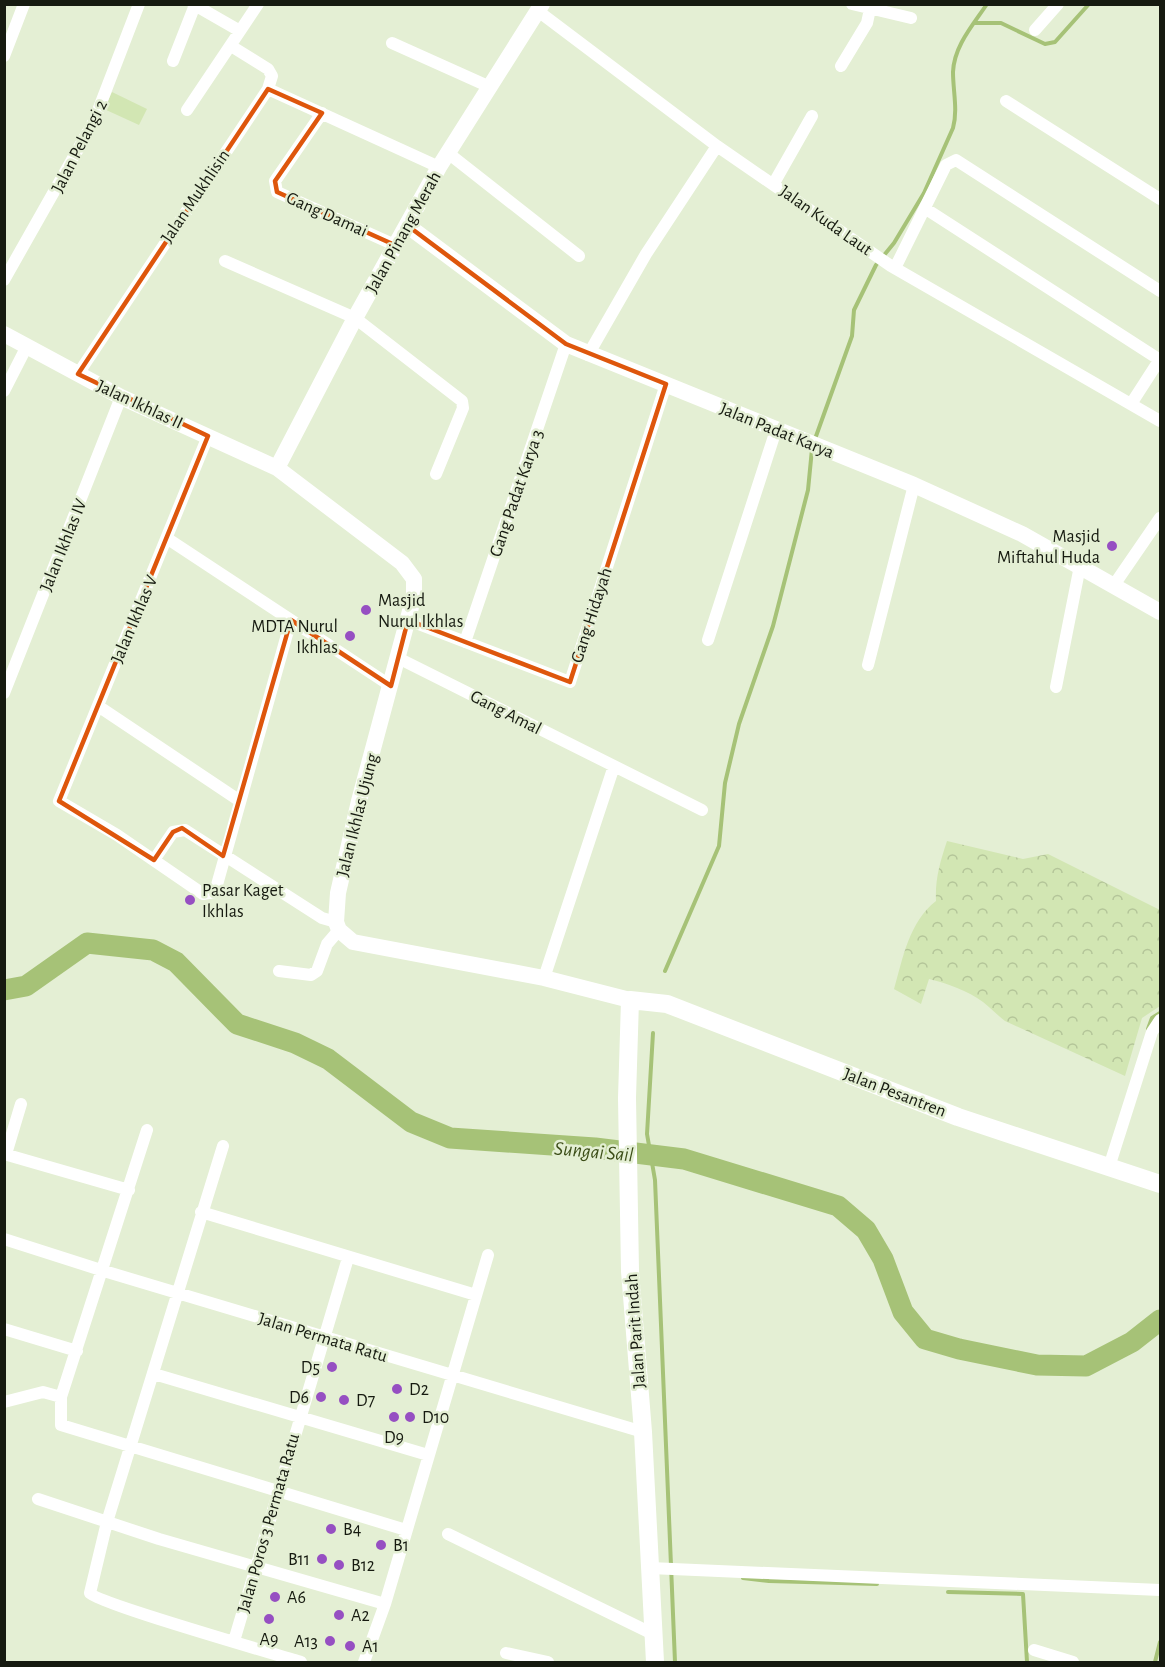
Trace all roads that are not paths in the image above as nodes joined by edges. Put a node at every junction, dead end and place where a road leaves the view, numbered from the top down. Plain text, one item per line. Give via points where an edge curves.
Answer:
1 (24, 4) edge
2 (140, 4) edge
3 (258, 4) edge
4 (852, 4) edge
5 (1058, 4) edge
6 (194, 5) edge
7 (540, 8) edge
8 (870, 9) junction
9 (911, 18) dead end
10 (1035, 30) dead end
11 (240, 31) junction
12 (392, 43) dead end
13 (231, 46) junction
14 (4, 56) edge
15 (173, 61) dead end
16 (841, 66) dead end
17 (490, 87) junction
18 (268, 89) junction
19 (1006, 101) dead end
20 (187, 110) dead end
21 (321, 113) junction
22 (812, 116) dead end
23 (717, 146) junction
24 (443, 160) junction
25 (774, 183) junction
26 (1161, 199) edge
27 (926, 209) junction
28 (408, 226) junction
29 (397, 246) junction
30 (579, 256) dead end
31 (225, 261) dead end
32 (893, 267) junction
33 (4, 280) edge
34 (1161, 291) edge
35 (355, 318) junction
36 (4, 334) edge
37 (566, 344) junction
38 (27, 346) junction
39 (588, 355) junction
40 (1160, 359) edge
41 (78, 374) junction
42 (666, 384) junction
43 (4, 391) edge
44 (121, 397) junction
45 (1131, 404) junction
46 (1161, 421) edge
47 (776, 429) junction
48 (208, 436) junction
49 (278, 468) junction
50 (436, 474) dead end
51 (914, 485) junction
52 (1161, 518) edge
53 (168, 539) junction
54 (1080, 566) junction
55 (1114, 585) junction
56 (1161, 612) edge
57 (291, 620) junction
58 (408, 620) junction
59 (708, 640) dead end
60 (465, 642) junction
61 (398, 658) junction
62 (868, 665) dead end
63 (391, 686) junction
64 (1056, 687) dead end
65 (4, 693) edge
66 (98, 706) junction
67 (614, 766) junction
68 (240, 801) junction
69 (702, 810) dead end
70 (223, 856) junction
71 (154, 860) junction
72 (337, 926) junction
73 (279, 971) dead end
74 (544, 978) junction
75 (630, 1000) junction
76 (1161, 1020) edge
77 (21, 1104) dead end
78 (147, 1130) dead end
79 (223, 1146) dead end
80 (5, 1154) edge
81 (1109, 1167) junction
82 (1161, 1184) edge
83 (129, 1190) junction
84 (201, 1212) junction
85 (4, 1239) edge
86 (488, 1255) dead end
87 (348, 1258) junction
88 (104, 1271) junction
89 (177, 1292) junction
90 (476, 1295) junction
91 (4, 1329) edge
92 (323, 1337) junction
93 (77, 1351) junction
94 (154, 1374) junction
95 (452, 1376) junction
96 (61, 1397) junction
97 (4, 1402) edge
98 (299, 1416) junction
99 (643, 1432) junction
100 (132, 1446) junction
101 (428, 1455) junction
102 (277, 1491) junction
103 (38, 1499) dead end
104 (107, 1522) junction
105 (406, 1530) junction
106 (448, 1534) dead end
107 (255, 1566) junction
108 (655, 1569) junction
109 (1161, 1590) edge
110 (385, 1604) junction
111 (653, 1634) junction
112 (234, 1641) junction
113 (1034, 1650) dead end
114 (506, 1653) dead end
115 (301, 1662) edge
116 (364, 1662) edge
117 (548, 1662) edge
118 (655, 1662) edge
119 (1073, 1662) edge

1 - 14 street
2 - 33 street, Jalan Pelangi 2 via 94,121
3 - 11 street
4 - 8 street
5 - 10 street
6 - 11 street
6 - 15 street
7 - 17 street, Jalan Pinang Merah
7 - 23 street, Jalan Kuda Laut
8 - 9 street
8 - 16 street via 867,23
11 - 13 street
12 - 17 street
13 - 18 street via 268,69 272,76
13 - 20 street
17 - 24 street, Jalan Pinang Merah
18 - 21 street
18 - 41 street, Jalan Mukhlisin
19 - 26 street
21 - 24 street
21 - 29 street, Gang Damai via 276,181 278,192
22 - 25 street
23 - 25 street, Jalan Kuda Laut
23 - 39 street via 646,254
24 - 28 street, Jalan Pinang Merah
24 - 30 street
25 - 32 street, Jalan Kuda Laut
27 - 32 street
27 - 34 street via 946,165 956,160
27 - 40 street
28 - 29 street, Jalan Pinang Merah
28 - 37 street, Jalan Padat Karya
29 - 35 street, Jalan Pinang Merah
31 - 35 street
32 - 45 street, Jalan Kuda Laut
35 - 49 street, Jalan Pinang Merah
35 - 50 street via 462,401 463,408
36 - 38 street, Jalan Ikhlas II
37 - 39 street, Jalan Padat Karya
37 - 60 street, Gang Padat Karya 3
38 - 41 street, Jalan Ikhlas II
38 - 43 street
39 - 42 street, Jalan Padat Karya
40 - 45 street
41 - 44 street, Jalan Ikhlas II
42 - 47 street, Jalan Padat Karya
42 - 60 street, Gang Hidayah via 570,682
44 - 48 street, Jalan Ikhlas II
44 - 65 street, Jalan Ikhlas IV
45 - 46 street, Jalan Kuda Laut
47 - 51 street, Jalan Padat Karya
47 - 59 street
48 - 49 street, Jalan Ikhlas II
48 - 53 street, Jalan Ikhlas V
49 - 58 street, Jalan Ikhlas Ujung via 407,568 414,579
51 - 54 street, Jalan Padat Karya via 1022,534
51 - 62 street
52 - 55 street
53 - 57 street
53 - 66 street, Jalan Ikhlas V
54 - 55 street, Jalan Padat Karya
54 - 64 street
55 - 56 street, Jalan Padat Karya
57 - 63 street
57 - 68 street
58 - 60 street, Gang Hidayah
58 - 61 street, Jalan Ikhlas Ujung
61 - 63 street, Jalan Ikhlas Ujung
61 - 67 street, Gang Amal
63 - 72 street, Jalan Ikhlas Ujung via 338,893
66 - 68 street
66 - 71 street, Jalan Ikhlas V via 59,801
67 - 69 street, Gang Amal
67 - 74 street
68 - 70 street
70 - 71 street via 179,829 172,832
70 - 71 street via 215,892 207,894
70 - 72 street
72 - 73 street via 311,975
72 - 74 street via 353,942
74 - 75 street
75 - 81 main road, Jalan Pesantren via 667,1004 968,1121
75 - 99 main road, Jalan Parit Indah via 630,1271
76 - 81 street via 1152,1032
77 - 80 street
78 - 83 street
79 - 84 street
80 - 83 street
81 - 82 main road, Jalan Pesantren
83 - 88 street
84 - 87 street
84 - 89 street
85 - 88 street, Jalan Permata Ratu
86 - 90 street
87 - 90 street
87 - 92 street, Jalan Poros 3 Permata Ratu
88 - 89 street, Jalan Permata Ratu
88 - 93 street
89 - 92 street, Jalan Permata Ratu
89 - 94 street
90 - 95 street
91 - 93 street
92 - 95 street, Jalan Permata Ratu
92 - 98 street, Jalan Poros 3 Permata Ratu
93 - 96 street
94 - 98 street
94 - 100 street
95 - 99 street, Jalan Permata Ratu
95 - 101 street
96 - 97 street via 43,1392
96 - 100 street via 61,1425
98 - 101 street
98 - 102 street, Jalan Poros 3 Permata Ratu
99 - 108 main road, Jalan Parit Indah
100 - 102 street
100 - 104 street
101 - 105 street
102 - 105 street
102 - 107 street, Jalan Poros 3 Permata Ratu
103 - 104 street
104 - 107 street
104 - 112 street via 91,1595
105 - 110 street
106 - 111 street
107 - 110 street
107 - 112 street, Jalan Poros 3 Permata Ratu
108 - 109 street
108 - 111 main road, Jalan Parit Indah
110 - 116 street
111 - 118 main road, Jalan Parit Indah
112 - 115 street
113 - 119 street
114 - 117 street

